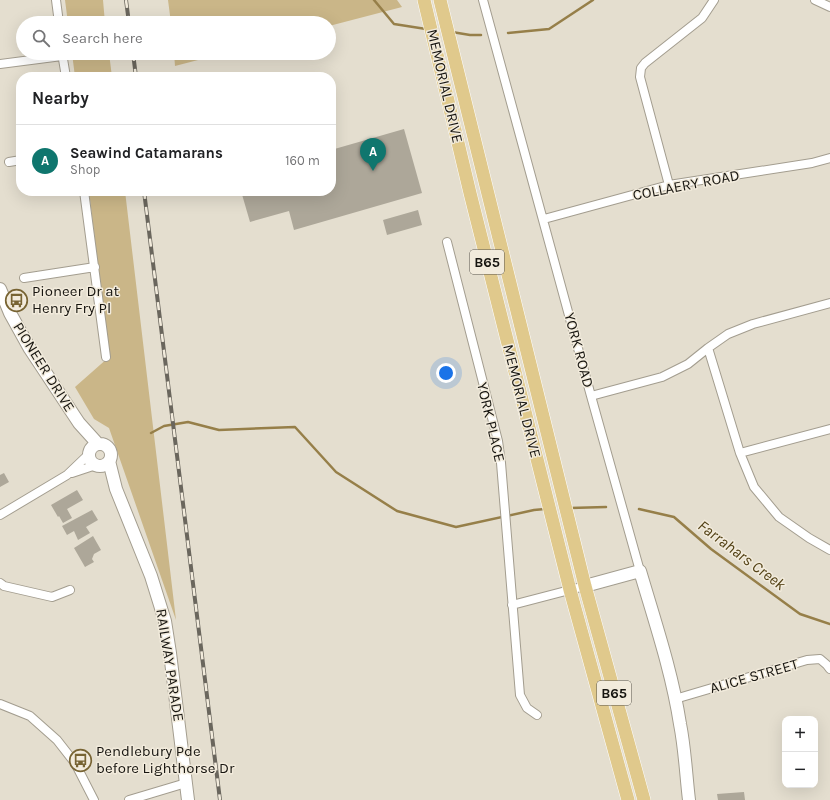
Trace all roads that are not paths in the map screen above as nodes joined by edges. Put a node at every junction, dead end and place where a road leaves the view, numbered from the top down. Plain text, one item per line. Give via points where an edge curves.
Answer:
1 (56, 0) edge
2 (424, 0) edge
3 (440, 0) edge
4 (484, 0) edge
5 (714, 0) edge
6 (815, 0) edge
7 (830, 7) edge
8 (58, 16) edge
9 (25, 60) edge
10 (63, 60) edge
11 (0, 64) edge
12 (65, 72) edge
13 (830, 158) edge
14 (16, 161) edge
15 (10, 162) dead end
16 (669, 185) junction
17 (85, 196) edge
18 (544, 219) junction
19 (447, 242) dead end
20 (95, 267) junction
21 (24, 278) dead end
22 (0, 289) edge
23 (830, 303) edge
24 (708, 348) junction
25 (106, 357) dead end
26 (591, 396) junction
27 (830, 429) edge
28 (92, 450) junction
29 (740, 453) junction
30 (101, 464) junction
31 (67, 475) junction
32 (0, 515) edge
33 (830, 550) edge
34 (640, 571) junction
35 (0, 583) edge
36 (585, 586) junction
37 (70, 590) dead end
38 (570, 590) junction
39 (512, 605) junction
40 (830, 669) edge
41 (676, 699) junction
42 (0, 704) edge
43 (537, 715) dead end
44 (186, 783) junction
45 (94, 800) edge
46 (129, 800) edge
47 (188, 800) edge
48 (628, 800) edge
49 (644, 800) edge
50 (689, 800) edge

1 - 8 street
2 - 38 main road, MEMORIAL DRIVE / B65
3 - 36 main road, MEMORIAL DRIVE / B65
4 - 18 street, YORK ROAD
5 - 16 street via 702,18 641,68 640,77
6 - 7 street
9 - 11 street
10 - 12 street
13 - 16 street, COLLAERY ROAD
14 - 15 street
16 - 18 street, COLLAERY ROAD
17 - 20 street
18 - 26 street, YORK ROAD
19 - 39 street, YORK PLACE via 498,441
20 - 21 street
20 - 25 street
22 - 28 main road, PIONEER DRIVE via 20,333 79,423
23 - 24 street via 753,324 728,334
24 - 26 street via 688,364 662,377
24 - 29 street
26 - 34 street, YORK ROAD
27 - 29 street
28 - 30 main road via 90,461
28 - 30 main road via 103,445 109,449 110,457
28 - 31 street
29 - 33 street via 754,487 779,517
30 - 31 street
30 - 44 main road, RAILWAY PARADE via 116,489 151,576 165,621
31 - 32 street
34 - 36 main road
34 - 41 main road, YORK ROAD
35 - 37 street via 52,597
36 - 38 street
36 - 49 main road, MEMORIAL DRIVE / B65
38 - 39 street
38 - 48 main road, MEMORIAL DRIVE / B65
39 - 43 street, YORK PLACE via 520,695 527,708
40 - 41 street, ALICE STREET via 820,659 807,660
41 - 50 main road, YORK ROAD
42 - 45 street via 30,716 57,740 75,763
44 - 46 street
44 - 47 main road, RAILWAY PARADE

